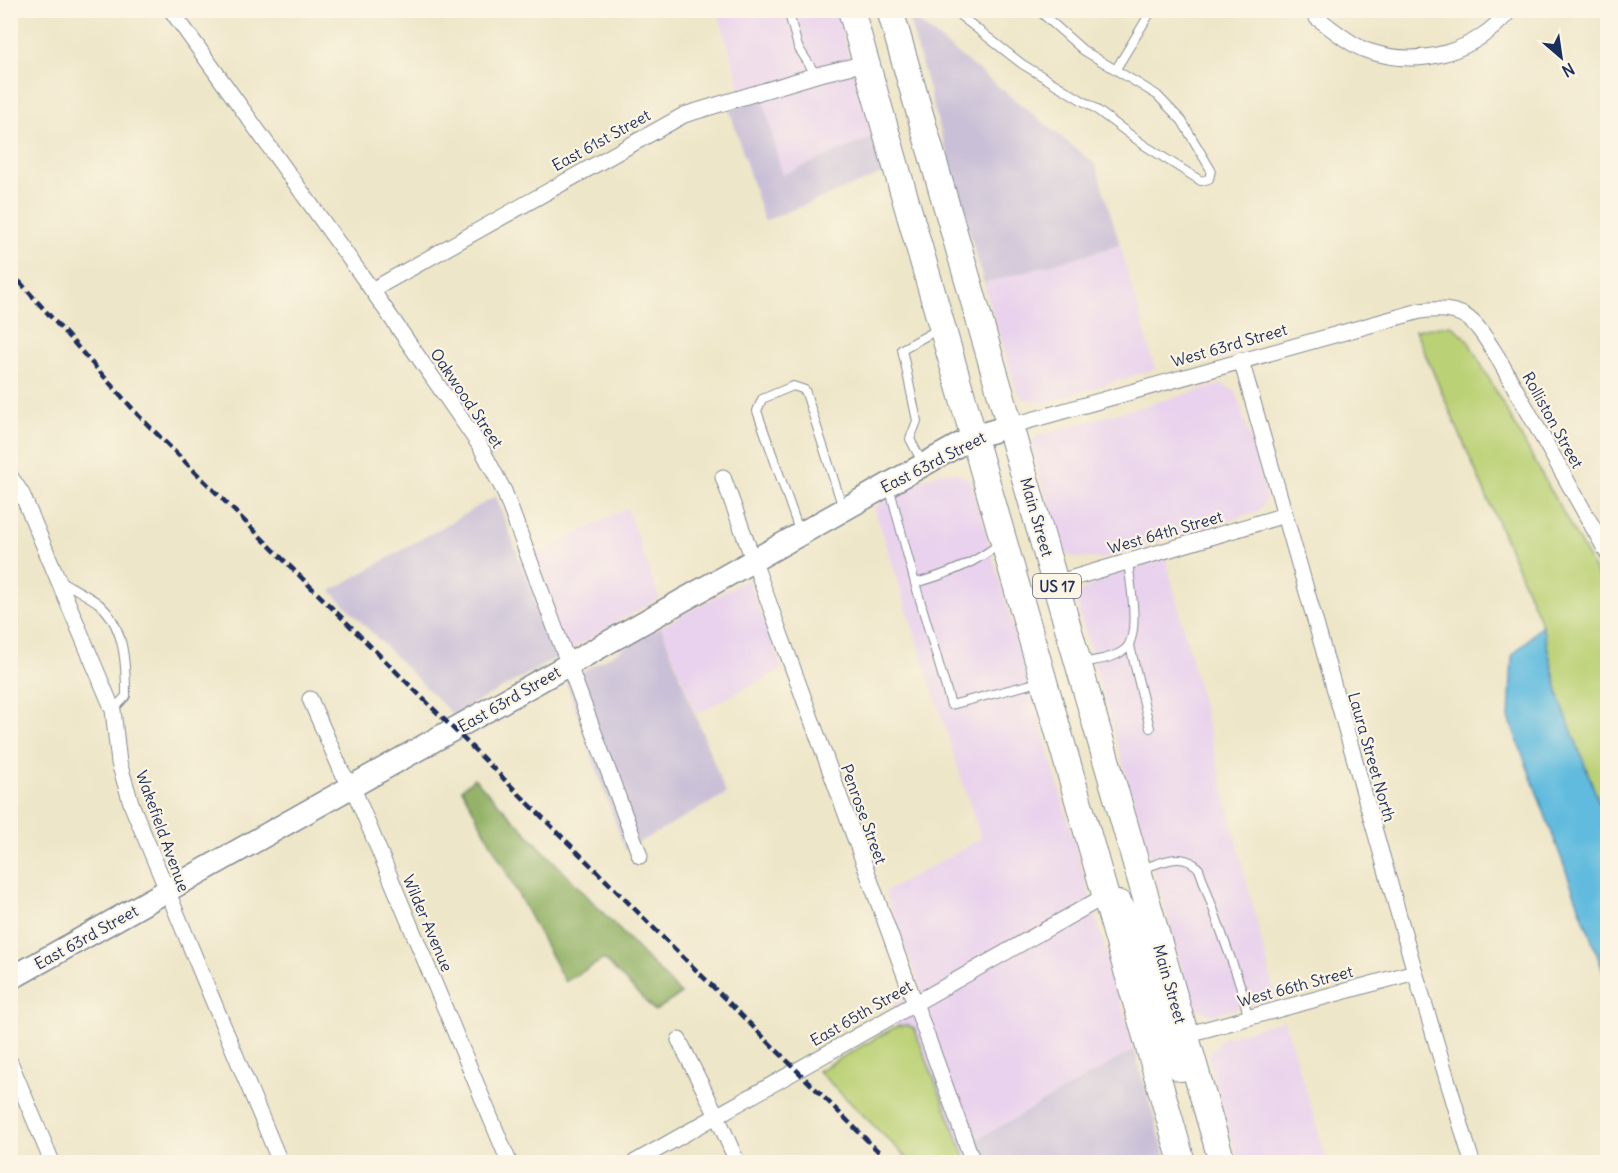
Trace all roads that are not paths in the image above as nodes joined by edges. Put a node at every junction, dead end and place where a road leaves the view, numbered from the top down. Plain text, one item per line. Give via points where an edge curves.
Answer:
1 (171, 10) edge
2 (788, 10) edge
3 (851, 10) edge
4 (890, 10) edge
5 (953, 10) edge
6 (1038, 10) edge
7 (1152, 10) edge
8 (1312, 10) edge
9 (1510, 10) edge
10 (866, 63) junction
11 (1116, 69) junction
12 (816, 75) junction
13 (372, 290) junction
14 (1459, 311) joint
15 (941, 328) junction
16 (1241, 360) junction
17 (1011, 426) junction
18 (973, 437) junction
19 (923, 465) junction
20 (10, 476) edge
21 (723, 477) dead end
22 (888, 484) junction
23 (844, 510) junction
24 (1285, 515) junction
25 (1601, 528) edge
26 (801, 534) junction
27 (1003, 541) junction
28 (1608, 554) edge
29 (753, 561) junction
30 (1128, 561) junction
31 (58, 580) junction
32 (915, 583) junction
33 (1056, 583) junction
34 (1130, 646) junction
35 (570, 664) junction
36 (1079, 664) junction
37 (1043, 681) junction
38 (310, 699) dead end
39 (113, 710) junction
40 (1150, 728) dead end
41 (352, 788) junction
42 (640, 856) dead end
43 (1137, 870) junction
44 (166, 893) junction
45 (1105, 896) junction
46 (1415, 972) junction
47 (10, 979) edge
48 (914, 1004) junction
49 (1248, 1018) junction
50 (1185, 1035) junction
51 (679, 1040) dead end
52 (10, 1062) edge
53 (717, 1116) junction
54 (1219, 1152) edge
55 (52, 1162) edge
56 (280, 1162) edge
57 (509, 1162) edge
58 (635, 1162) edge
59 (737, 1162) edge
60 (974, 1162) edge
61 (1182, 1162) edge
62 (1472, 1162) edge

1 - 13 street, Oakwood Street
2 - 12 lane via 798,47
3 - 10 main road, US 17
4 - 17 main road, Main Street / US 17
5 - 11 lane via 1005,52 1093,107 1144,145 1201,181 1209,179 1211,170 1182,122 1157,94
6 - 11 lane via 1083,50
7 - 11 lane
8 - 9 street via 1317,18 1366,50 1408,58 1429,57 1464,47 1489,32
10 - 12 street, East 61st Street
10 - 15 main road, US 17
12 - 13 street, East 61st Street via 684,115
13 - 35 street, Oakwood Street via 480,446 504,491
14 - 16 street, West 63rd Street via 1420,311
14 - 25 street, Rolliston Street via 1479,329 1497,356
15 - 18 main road, US 17
15 - 19 lane via 902,349 917,421 910,439
16 - 17 street, West 63rd Street
16 - 24 street, Laura Street North
17 - 18 street, East 63rd Street
17 - 33 main road, Main Street / US 17
18 - 19 street, East 63rd Street
18 - 27 main road, US 17
19 - 22 street, East 63rd Street
20 - 31 street, Wakefield Avenue via 22,494
21 - 29 street, Penrose Street
22 - 23 street, East 63rd Street
22 - 32 lane
23 - 26 street, East 63rd Street
23 - 26 lane via 805,390 793,386 762,399 757,411
24 - 30 street, West 64th Street
24 - 46 street, Laura Street North
25 - 28 street, Rolliston Street
26 - 29 street, East 63rd Street
27 - 32 lane via 981,558
27 - 37 main road, US 17
29 - 35 street, East 63rd Street
29 - 48 street, Penrose Street
30 - 33 street, West 64th Street
30 - 34 lane via 1134,632
31 - 39 street, Wakefield Avenue
31 - 39 lane via 99,604 116,628 126,660 126,696
32 - 37 lane via 951,705
33 - 36 main road, Main Street / US 17
34 - 36 lane via 1122,653
34 - 40 lane
35 - 41 street, East 63rd Street
35 - 42 street, Oakwood Street
36 - 43 main road, Main Street / US 17
37 - 45 main road, US 17
38 - 41 street, Wilder Avenue
39 - 44 street, Wakefield Avenue via 119,763
41 - 44 street, East 63rd Street
41 - 57 street, Wilder Avenue
43 - 49 lane via 1180,857 1199,869 1243,993
43 - 50 main road, Main Street / US 17
44 - 47 street, East 63rd Street
44 - 56 street, Wakefield Avenue
45 - 48 street, East 65th Street
45 - 54 main road via 1127,912 1163,1028
45 - 61 main road, US 17
46 - 49 street, West 66th Street
46 - 62 street, Laura Street North
48 - 53 street, East 65th Street
48 - 60 street, Penrose Street
49 - 50 street, West 66th Street
50 - 54 main road, Main Street / US 17
51 - 53 street
52 - 55 street
53 - 58 street, East 65th Street
53 - 59 street

